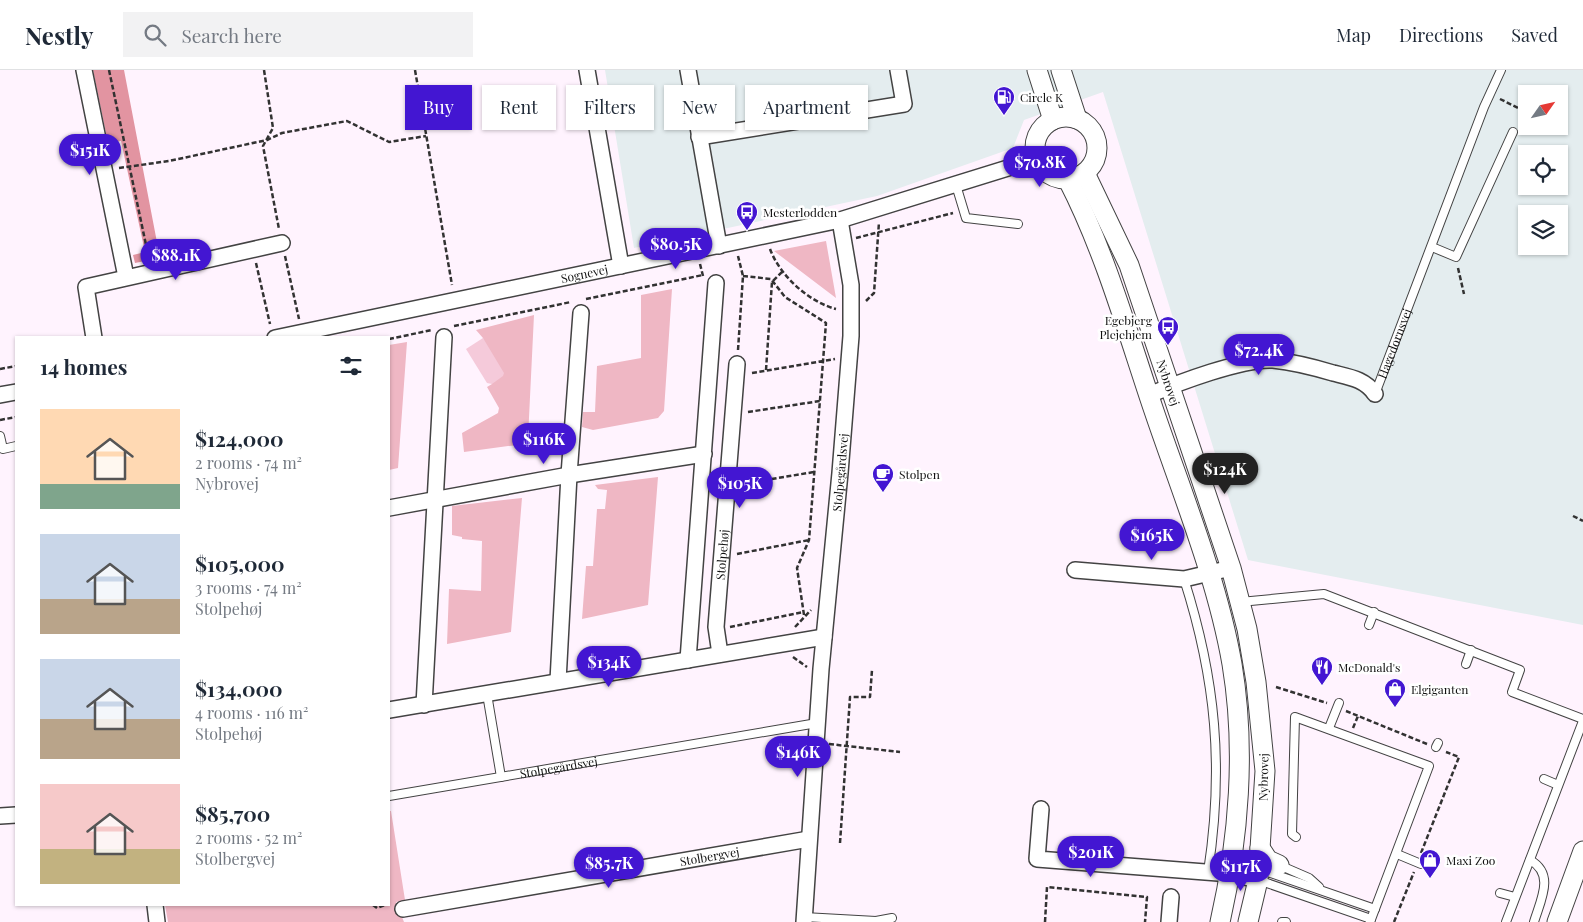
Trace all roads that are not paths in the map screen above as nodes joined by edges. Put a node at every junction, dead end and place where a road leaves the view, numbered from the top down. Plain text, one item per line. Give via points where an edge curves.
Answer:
1 (84, 70) edge
2 (587, 70) edge
3 (688, 70) edge
4 (898, 70) edge
5 (1037, 70) edge
6 (1061, 70) edge
7 (1501, 70) edge
8 (1078, 119) junction
9 (1053, 120) junction
10 (1513, 132) dead end
11 (699, 137) junction
12 (1037, 159) junction
13 (1076, 176) junction
14 (956, 184) junction
15 (840, 220) junction
16 (1018, 224) dead end
17 (282, 244) road end
18 (719, 246) junction
19 (1432, 247) junction
20 (621, 266) junction
21 (126, 277) junction
22 (709, 279) road end
23 (580, 305) road end
24 (443, 331) road end
25 (274, 335) edge
26 (94, 336) edge
27 (736, 370) road end
28 (1171, 386) junction
29 (15, 392) edge
30 (1376, 394) joint
31 (0, 395) edge
32 (1149, 395) junction
33 (0, 436) edge
34 (15, 446) edge
35 (704, 454) junction
36 (568, 475) junction
37 (436, 500) junction
38 (390, 508) edge
39 (1231, 568) junction
40 (1075, 570) dead end
41 (1209, 575) junction
42 (1184, 579) junction
43 (1240, 602) junction
44 (1374, 612) junction
45 (1369, 625) dead end
46 (824, 637) junction
47 (1471, 650) junction
48 (720, 654) junction
49 (688, 660) junction
50 (1466, 664) dead end
51 (558, 682) junction
52 (487, 694) junction
53 (424, 705) junction
54 (1338, 705) road end
55 (390, 710) edge
56 (1583, 720) edge
57 (817, 723) junction
58 (1329, 728) junction
59 (501, 777) junction
60 (1544, 779) dead end
61 (1558, 785) junction
62 (390, 796) edge
63 (1041, 808) dead end
64 (15, 815) edge
65 (0, 816) edge
66 (1296, 837) dead end
67 (809, 839) junction
68 (1260, 848) junction
69 (1583, 851) edge
70 (1397, 854) junction
71 (1530, 860) junction
72 (1419, 864) road end
73 (1279, 865) joint
74 (1208, 872) junction
75 (1249, 872) junction
76 (1323, 890) junction
77 (1500, 892) dead end
78 (1171, 896) dead end
79 (1515, 897) junction
80 (155, 906) edge
81 (403, 909) dead end
82 (1375, 909) junction
83 (892, 918) dead end
84 (804, 920) edge
85 (1371, 921) edge
86 (157, 922) edge
87 (1169, 922) edge
88 (1220, 922) edge
89 (1238, 922) edge
90 (1248, 922) edge
91 (1282, 922) edge
92 (1286, 922) edge
93 (1506, 922) edge
94 (1534, 922) edge
95 (1557, 922) edge

1 - 21 street
2 - 20 street
3 - 11 street
4 - 11 street via 904,104
5 - 9 street
6 - 8 street
7 - 19 lane, Hagedornsvej
8 - 9 street
8 - 13 street via 1092,131 1096,140 1096,158
9 - 12 street via 1038,136 1035,147
10 - 19 lane via 1456,256
11 - 18 street
12 - 13 street via 1055,178
12 - 14 street, Sognevej
13 - 28 street, Nybrovej via 1129,265
13 - 32 street, Nybrovej
14 - 15 street, Sognevej
14 - 16 lane via 966,218
15 - 18 street, Sognevej
15 - 46 street, Stolpegårdsvej via 851,285 851,310
17 - 21 street
18 - 20 street, Sognevej
19 - 30 lane, Hagedornsvej
20 - 25 street, Sognevej via 302,332
21 - 26 street via 86,287
22 - 35 street, Stolpehøj
23 - 36 street
24 - 37 street
27 - 48 street, Stolpehøj via 716,630
28 - 30 street, Hagedornsvej via 1252,361 1272,360 1360,380
28 - 32 street, Hagedornsvej
28 - 39 street, Nybrovej
29 - 31 street
32 - 41 street, Nybrovej
33 - 34 lane via 3,449
35 - 36 street
35 - 49 street, Stolpehøj
36 - 37 street
36 - 51 street
37 - 38 street
37 - 53 street
39 - 41 street
39 - 43 street, Nybrovej
40 - 42 street
41 - 42 street
41 - 75 street, Nybrovej via 1232,663 1238,702 1239,770 1248,780
42 - 74 lane via 1207,661 1217,745 1215,822
43 - 44 lane via 1324,594
43 - 68 street, Nybrovej via 1262,731 1265,771
44 - 45 lane
44 - 47 lane
46 - 48 street
46 - 57 street, Stolpegårdsvej
47 - 50 lane
47 - 56 lane via 1520,670 1512,692
48 - 49 street
49 - 51 street
51 - 52 street
52 - 53 street
52 - 59 lane
53 - 55 street
54 - 58 lane
56 - 61 lane
57 - 59 lane, Stolpegårdsvej
57 - 67 street, Stolpegårdsvej
58 - 66 lane via 1295,716 1292,834
58 - 70 lane via 1429,766
59 - 62 lane, Stolpegårdsvej
60 - 61 lane
61 - 71 lane
63 - 74 street via 1037,859
64 - 65 street
67 - 81 street, Stolbergvej
67 - 84 street, Stolpegårdsvej
68 - 73 street via 1268,860
68 - 75 street, Nybrovej
69 - 95 street
70 - 72 lane
70 - 82 lane
71 - 79 lane
71 - 94 lane via 1540,866 1546,879
73 - 76 lane via 1309,878
74 - 75 street
75 - 76 lane
75 - 85 lane
75 - 88 street, Nybrovej
75 - 89 street via 1244,883 1247,888
75 - 90 street, Nybrovej
76 - 82 lane
77 - 79 lane
78 - 87 street
79 - 93 lane
80 - 86 street
82 - 85 lane
83 - 84 lane via 876,921
91 - 92 lane

